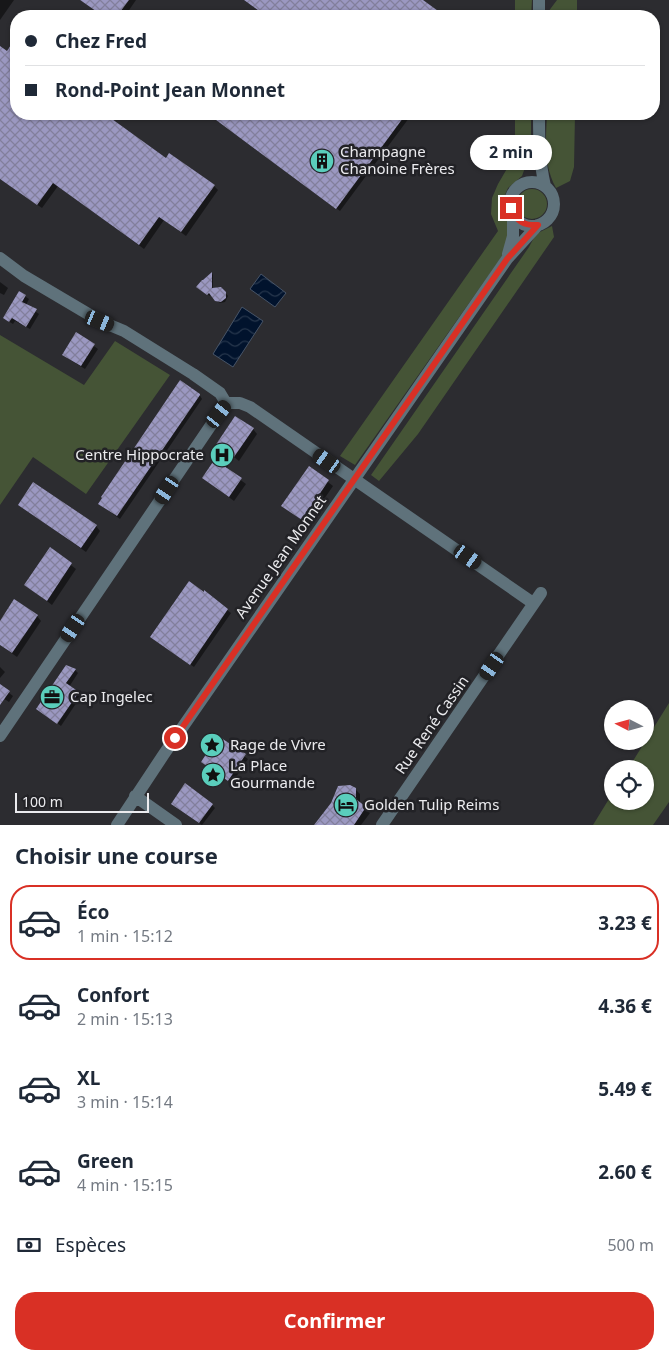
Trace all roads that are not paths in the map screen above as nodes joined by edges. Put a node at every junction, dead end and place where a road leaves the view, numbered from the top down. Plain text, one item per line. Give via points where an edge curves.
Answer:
1 (539, 120) edge
2 (538, 149) junction
3 (523, 184) junction
4 (545, 186) junction
5 (513, 215) junction
6 (538, 225) junction
7 (0, 258) edge
8 (507, 259) junction
9 (226, 404) junction
10 (354, 479) junction
11 (541, 593) dead end
12 (533, 603) junction
13 (0, 736) edge
14 (136, 796) junction
15 (117, 825) edge
16 (176, 825) edge
17 (382, 825) edge

1 - 2 street
2 - 3 street
2 - 4 street
3 - 4 street via 538,182
3 - 5 street via 512,194
4 - 6 street via 554,204 550,217
5 - 6 street via 524,224
5 - 8 street, Avenue Jean Monnet via 514,236
6 - 8 street, Avenue Jean Monnet
7 - 9 street via 33,281 100,321 124,330 193,374 220,393
8 - 10 street, Avenue Jean Monnet
9 - 10 street via 240,403 250,407
9 - 13 street
10 - 12 street
10 - 14 street, Avenue Jean Monnet
11 - 12 street, Rue René Cassin
12 - 17 street, Rue René Cassin
14 - 15 street, Avenue Jean Monnet
14 - 16 street

